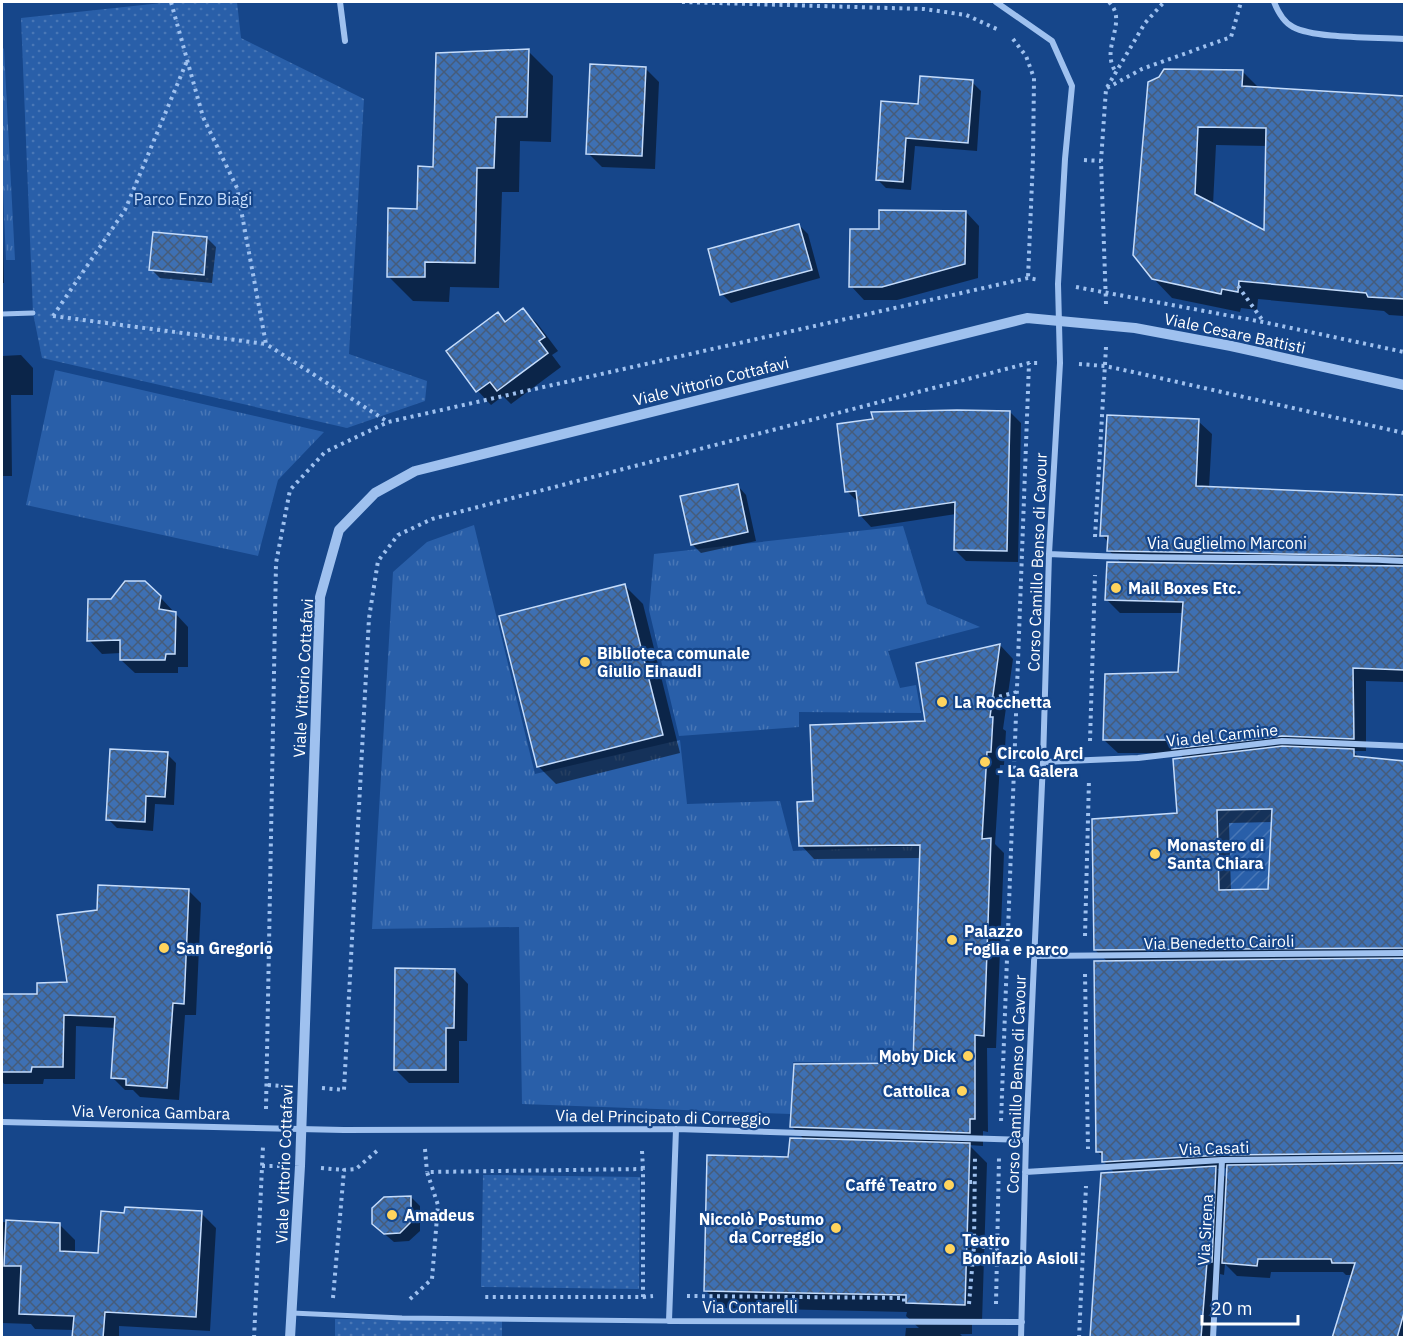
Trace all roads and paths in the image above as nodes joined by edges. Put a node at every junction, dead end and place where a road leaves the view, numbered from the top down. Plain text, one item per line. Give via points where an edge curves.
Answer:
1 (171, 2) edge
2 (340, 2) edge
3 (682, 2) edge
4 (996, 2) edge
5 (1109, 2) edge
6 (1164, 2) edge
7 (1241, 2) edge
8 (1274, 2) edge
9 (1004, 33) dead end
10 (1011, 37) dead end
11 (1404, 39) edge
12 (345, 41) dead end
13 (188, 60) junction
14 (1167, 60) junction
15 (1167, 69) dead end
16 (1116, 72) junction
17 (1106, 88) junction
18 (1239, 286) dead end
19 (1105, 293) junction
20 (33, 313) joint
21 (2, 314) edge
22 (53, 316) junction
23 (1059, 320) junction
24 (1263, 322) junction
25 (1107, 324) junction
26 (266, 344) junction
27 (1404, 352) edge
28 (1029, 363) junction
29 (1060, 363) junction
30 (1106, 366) junction
31 (1404, 385) edge
32 (388, 422) junction
33 (1404, 434) edge
34 (1049, 554) junction
35 (1094, 557) junction
36 (1404, 561) edge
37 (1017, 692) junction
38 (962, 702) dead end
39 (1404, 746) edge
40 (1089, 760) junction
41 (1043, 762) junction
42 (1404, 953) edge
43 (1034, 956) junction
44 (1084, 957) junction
45 (302, 1086) junction
46 (2, 1122) edge
47 (300, 1128) junction
48 (676, 1129) junction
49 (1000, 1138) junction
50 (1026, 1140) junction
51 (381, 1147) dead end
52 (436, 1147) dead end
53 (631, 1150) dead end
54 (642, 1150) junction
55 (674, 1151) junction
56 (975, 1153) dead end
57 (262, 1154) dead end
58 (1404, 1158) edge
59 (1222, 1160) junction
60 (1086, 1168) junction
61 (643, 1169) junction
62 (427, 1172) junction
63 (1025, 1172) junction
64 (969, 1182) dead end
65 (975, 1182) junction
66 (967, 1245) dead end
67 (974, 1246) junction
68 (998, 1248) junction
69 (669, 1296) junction
70 (480, 1297) dead end
71 (643, 1297) junction
72 (422, 1298) dead end
73 (904, 1305) dead end
74 (958, 1306) dead end
75 (292, 1313) junction
76 (332, 1314) junction
77 (669, 1321) junction
78 (995, 1322) junction
79 (1022, 1322) junction
80 (254, 1338) edge
81 (290, 1338) edge
82 (1021, 1338) edge
83 (1079, 1338) edge
84 (1213, 1338) edge

1 - 13 path
2 - 12 street
3 - 9 path via 924,9 966,15
4 - 23 street, Corso Camillo Benso di Cavour via 1052,41 1072,86
5 - 16 path via 1118,19 1110,51 1110,65
6 - 16 path via 1145,23
7 - 14 path via 1231,37
8 - 11 street via 1291,26 1311,34
10 - 32 path via 1026,56 1034,78 1028,278
13 - 22 path via 125,210
13 - 26 path via 203,117 237,188
14 - 15 path
14 - 17 path
16 - 17 path
17 - 19 path via 1101,161
18 - 24 path
19 - 24 path
19 - 25 path
20 - 21 street
20 - 22 path
22 - 26 path
23 - 25 street, Viale Cesare Battisti
23 - 29 street, Corso Camillo Benso di Cavour
23 - 45 street, Viale Vittorio Cottafavi via 1027,318 415,471 375,494 360,508 339,530 321,597
24 - 27 path
25 - 30 path
25 - 31 street, Viale Cesare Battisti via 1231,346
26 - 32 path
28 - 29 path
28 - 37 path
28 - 45 path via 432,519 398,535 378,561 369,618 344,1090
29 - 30 path
29 - 34 street, Corso Camillo Benso di Cavour
30 - 33 path
30 - 35 path
32 - 45 path via 325,452 290,490 276,563 268,1085
34 - 35 street, Via Guglielmo Marconi
34 - 41 street, Corso Camillo Benso di Cavour
35 - 36 street, Via Guglielmo Marconi
35 - 40 path
37 - 38 path
37 - 49 path
39 - 40 street, Via del Carmine via 1282,741
40 - 41 street, Via del Carmine
40 - 44 path
41 - 43 street, Corso Camillo Benso di Cavour
42 - 44 street, Via Benedetto Cairoli
43 - 44 street, Via Benedetto Cairoli
43 - 50 street, Corso Camillo Benso di Cavour
44 - 60 path
45 - 47 street, Viale Vittorio Cottafavi
46 - 47 street, Via Veronica Gambara
47 - 48 street, Via del Principato di Correggio
47 - 75 street, Viale Vittorio Cottafavi
48 - 49 street, Via del Principato di Correggio
48 - 55 street
49 - 50 street, Via del Principato di Correggio
49 - 68 path
50 - 63 street, Corso Camillo Benso di Cavour
51 - 76 path via 356,1169 344,1170
52 - 62 path via 424,1147
53 - 54 path
54 - 55 path
54 - 61 path
55 - 69 street
56 - 65 path
57 - 80 path
58 - 59 street, Via Casati
59 - 60 street, Via Casati
59 - 84 street, Via Sirena
60 - 63 street, Via Casati
60 - 83 path
61 - 62 path
61 - 71 path
62 - 72 path via 438,1205 432,1280 411,1298
63 - 79 street, Corso Camillo Benso di Cavour
64 - 65 path
65 - 67 path
66 - 67 path
67 - 68 path
67 - 74 path via 969,1307
68 - 78 path
69 - 71 path
69 - 73 path via 904,1298
69 - 77 street
70 - 71 path
75 - 76 street
75 - 81 street, Viale Vittorio Cottafavi
76 - 77 street
77 - 78 street, Via Contarelli
78 - 79 street, Via Contarelli
79 - 82 street, Corso Camillo Benso di Cavour

